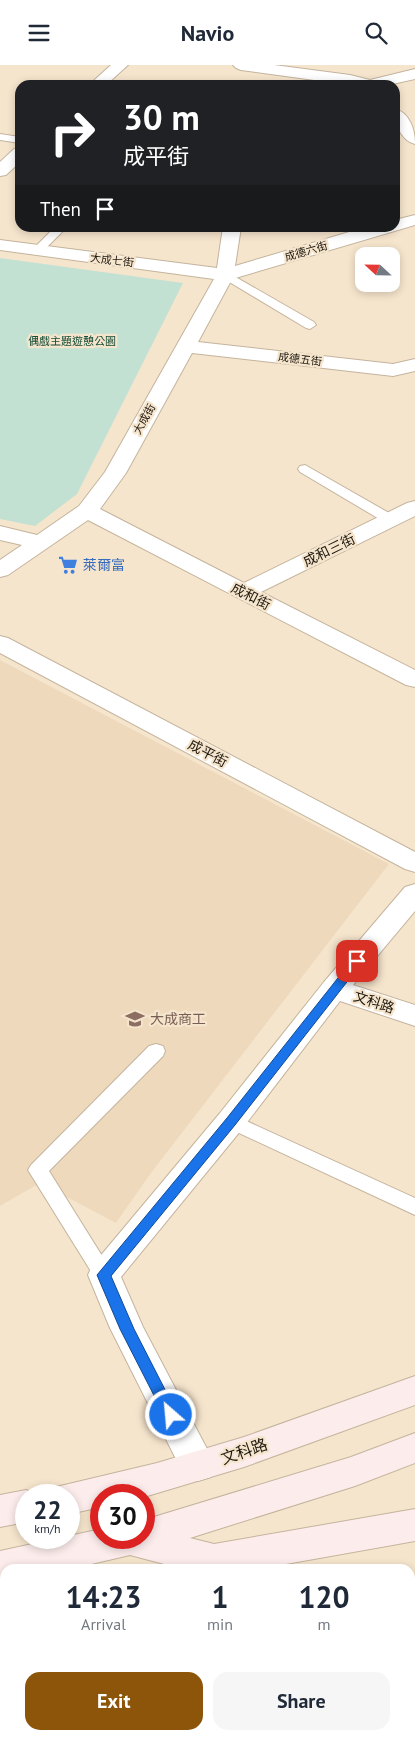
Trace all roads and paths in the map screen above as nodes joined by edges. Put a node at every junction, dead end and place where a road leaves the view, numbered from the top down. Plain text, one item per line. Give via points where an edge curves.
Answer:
1 (120, 65) edge
2 (245, 65) edge
3 (362, 65) edge
4 (415, 74) edge
5 (103, 80) edge
6 (350, 80) joint
7 (391, 80) edge
8 (400, 120) edge
9 (0, 137) edge
10 (15, 139) edge
11 (415, 139) edge
12 (15, 158) edge
13 (0, 171) edge
14 (415, 220) edge
15 (400, 224) edge
16 (57, 232) edge
17 (231, 232) edge
18 (370, 232) edge
19 (0, 245) edge
20 (38, 251) junction
21 (225, 275) junction
22 (310, 325) dead end
23 (185, 346) junction
24 (415, 365) edge
25 (305, 469) dead end
26 (415, 508) edge
27 (87, 511) junction
28 (391, 520) junction
29 (0, 533) edge
30 (39, 543) junction
31 (0, 570) edge
32 (243, 592) junction
33 (0, 643) edge
34 (411, 674) edge
35 (415, 863) edge
36 (415, 893) edge
37 (334, 989) junction
38 (415, 1016) edge
39 (156, 1051) dead end
40 (231, 1121) junction
41 (415, 1207) edge
42 (104, 1275) junction
43 (415, 1390) edge
44 (415, 1448) edge
45 (198, 1466) junction
46 (80, 1496) edge
47 (15, 1508) edge
48 (0, 1511) edge
49 (415, 1525) edge
50 (155, 1533) edge
51 (155, 1542) edge
52 (90, 1549) edge
53 (19, 1564) edge

1 - 5 street
2 - 6 street
3 - 6 street
4 - 7 street
8 - 11 street
9 - 10 lane
12 - 13 street
14 - 15 street
16 - 20 lane
17 - 21 street, 大成街
18 - 21 street, 成德六街
19 - 20 street, 大成七街
20 - 21 street, 大成七街
21 - 22 lane
21 - 23 street, 大成街
23 - 24 street, 成德五街 via 393,371
23 - 27 street, 大成街 via 115,473
25 - 28 lane
26 - 28 street, 成和三街
27 - 30 street, 大成街
27 - 32 street, 成和街
28 - 32 street, 成和三街
29 - 30 street
30 - 31 street, 大成街
32 - 34 street, 成和街
33 - 35 street, 成平街
36 - 37 street
37 - 38 street, 文科路
37 - 40 street
39 - 42 lane via 38,1170
40 - 41 lane
40 - 42 street
42 - 45 street via 127,1329
43 - 45 main road, 文科路
44 - 50 main road via 356,1471
45 - 46 main road, 文科路
47 - 48 main road
49 - 51 main road via 214,1559
52 - 53 main road

